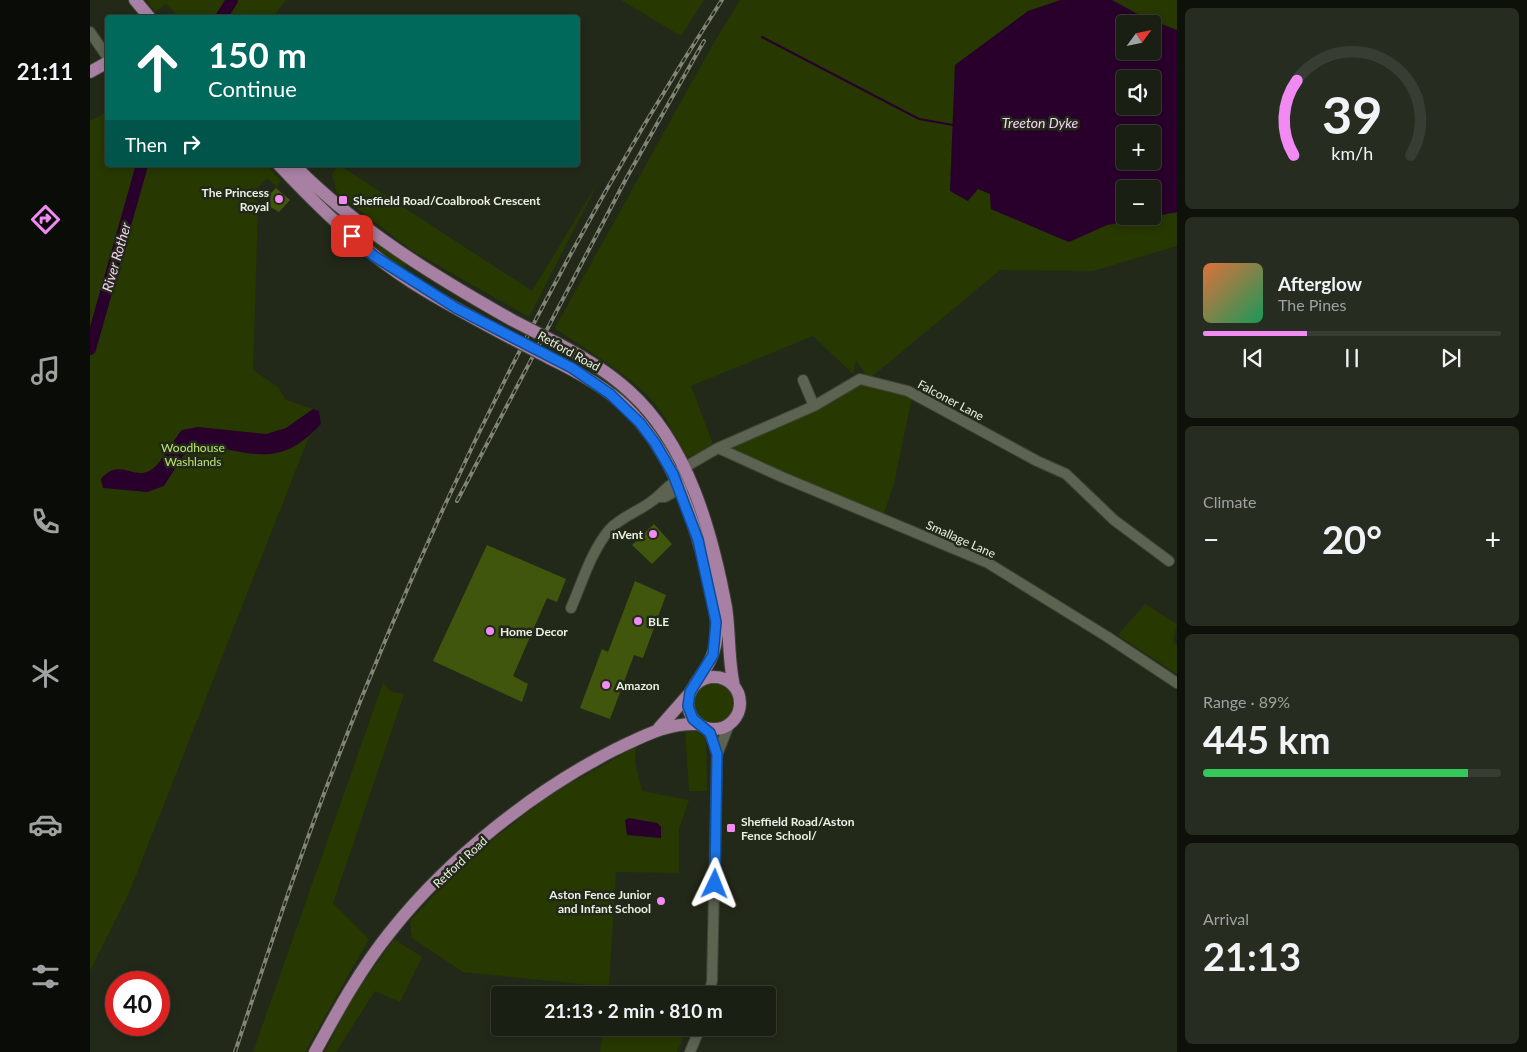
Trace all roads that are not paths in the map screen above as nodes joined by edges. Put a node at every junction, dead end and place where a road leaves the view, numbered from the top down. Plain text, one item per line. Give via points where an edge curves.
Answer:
1 (130, 0) edge
2 (135, 0) edge
3 (138, 15) edge
4 (148, 15) edge
5 (90, 32) edge
6 (105, 54) edge
7 (105, 64) edge
8 (90, 72) edge
9 (281, 167) edge
10 (296, 167) edge
11 (803, 380) dead end
12 (814, 406) junction
13 (718, 448) junction
14 (680, 479) junction
15 (1169, 561) dead end
16 (571, 608) dead end
17 (1177, 683) edge
18 (734, 686) junction
19 (693, 688) junction
20 (729, 725) junction
21 (702, 726) junction
22 (658, 728) junction
23 (717, 754) junction
24 (710, 986) edge
25 (697, 1036) edge
26 (314, 1052) edge
27 (690, 1052) edge

1 - 3 main road
2 - 4 main road
5 - 6 street
7 - 8 main road
9 - 14 main road, Retford Road, bridge via 374,256 456,308 591,380 626,407
10 - 14 main road, Retford Road, bridge via 391,246 512,320 593,363 636,398 657,423
11 - 12 street
12 - 13 street, Falconer Lane
12 - 15 street, Falconer Lane via 858,379 908,391 1066,474 1114,520
13 - 14 street, Falconer Lane
13 - 17 street, Smallage Lane via 988,563
14 - 16 street, Falconer Lane via 665,498 658,497 633,511 610,529 597,548
14 - 18 main road, Retford Road via 711,542 729,629
14 - 19 main road, Retford Road via 701,552 716,622 713,655
18 - 19 main road via 715,677 701,680
18 - 20 main road via 740,706
19 - 21 main road via 688,706 693,719
19 - 22 main road, Retford Road
20 - 21 main road via 714,730
20 - 23 street
21 - 22 main road, Retford Road via 682,723
21 - 23 street via 714,742
22 - 26 main road, Retford Road via 599,758 512,814 447,871 392,930 347,993
23 - 24 street
25 - 27 street

